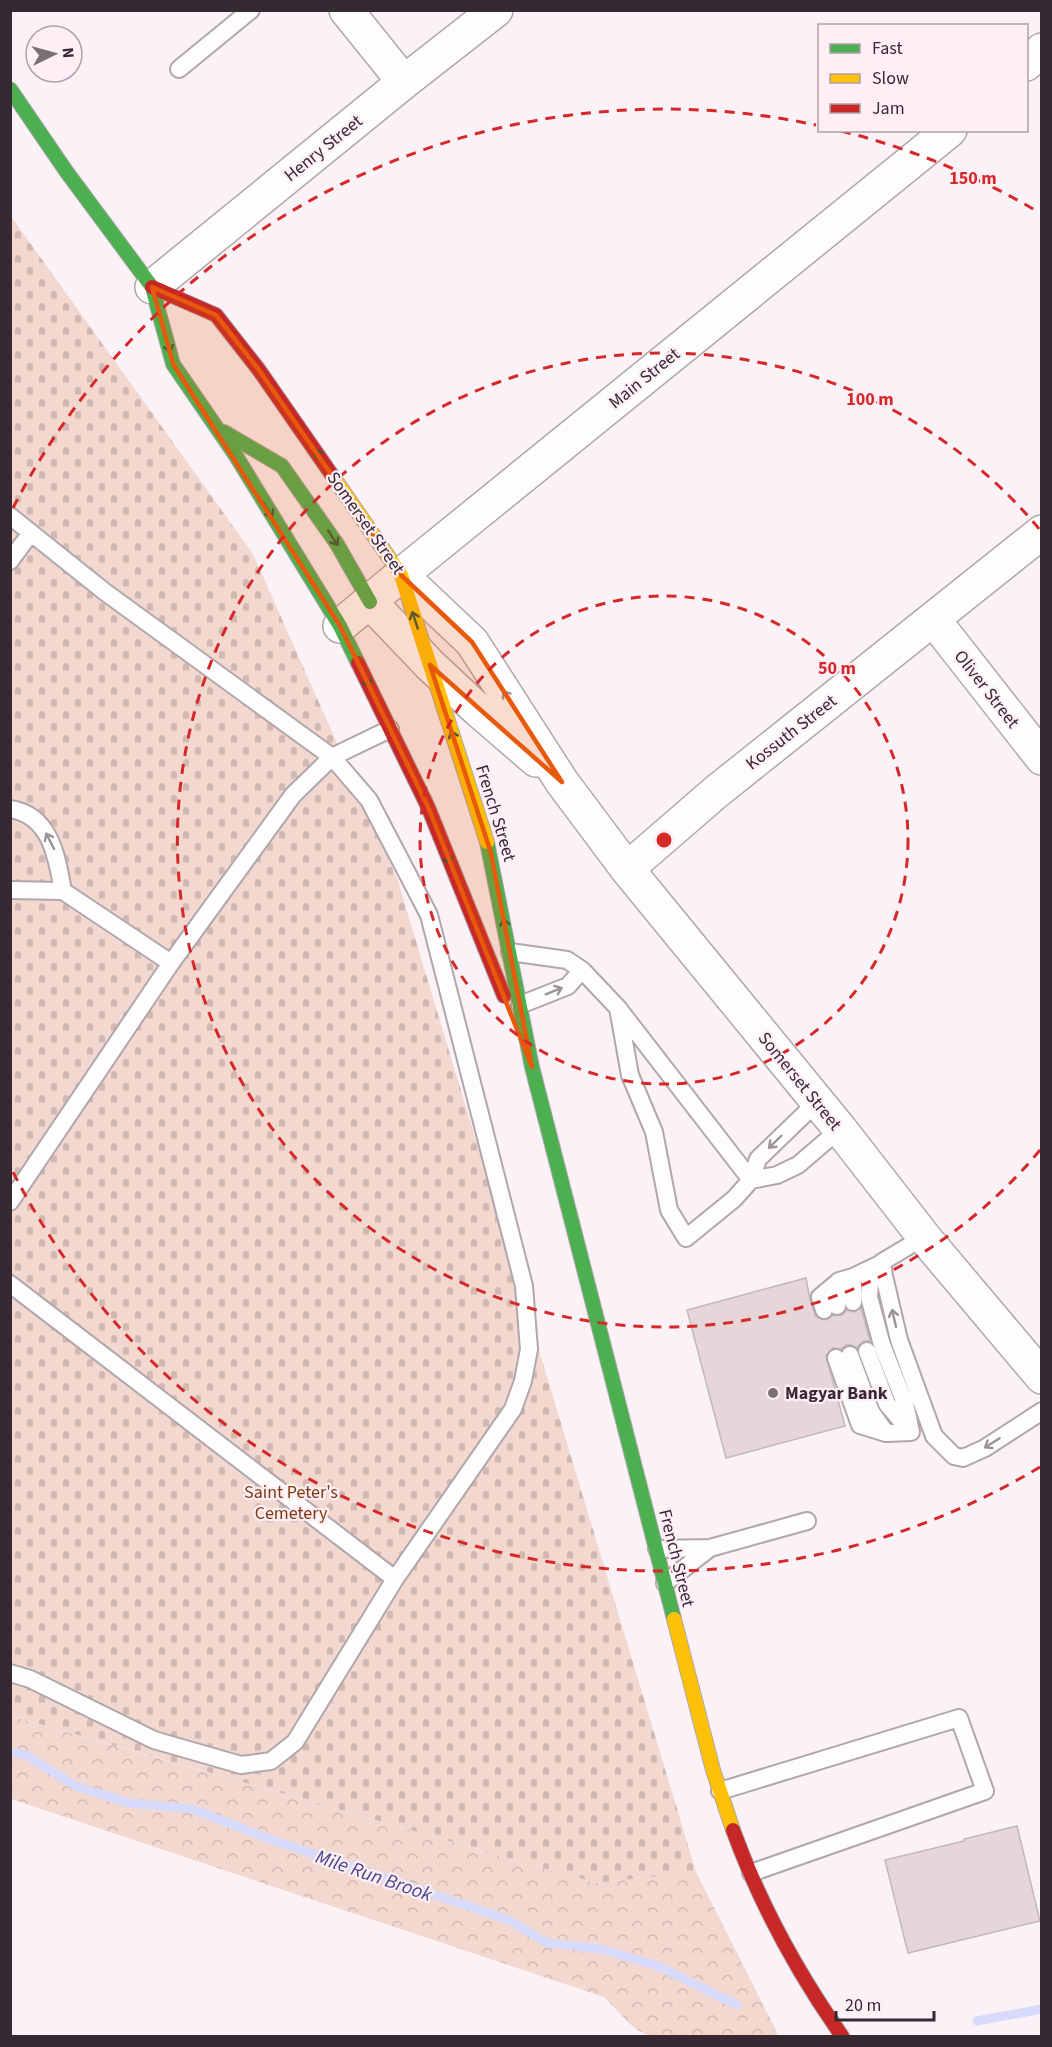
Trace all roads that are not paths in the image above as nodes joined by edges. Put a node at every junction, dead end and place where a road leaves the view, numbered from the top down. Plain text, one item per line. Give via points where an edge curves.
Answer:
1 (251, 10) edge
2 (346, 10) edge
3 (496, 10) edge
4 (1041, 50) edge
5 (1028, 62) edge
6 (179, 69) dead end
7 (404, 82) junction
8 (10, 89) edge
9 (948, 132) edge
10 (152, 287) junction
11 (217, 428) junction
12 (10, 516) edge
13 (1041, 532) edge
14 (30, 534) junction
15 (10, 561) edge
16 (401, 575) junction
17 (370, 602) junction
18 (933, 619) junction
19 (340, 626) junction
20 (430, 665) junction
21 (390, 729) junction
22 (332, 756) junction
23 (1041, 758) edge
24 (562, 782) junction
25 (10, 809) edge
26 (627, 869) junction
27 (10, 890) edge
28 (63, 891) junction
29 (510, 952) junction
30 (171, 963) junction
31 (582, 970) junction
32 (520, 1005) junction
33 (618, 1008) junction
34 (532, 1067) junction
35 (817, 1102) junction
36 (840, 1129) junction
37 (751, 1179) junction
38 (10, 1202) edge
39 (924, 1237) junction
40 (877, 1266) junction
41 (846, 1279) junction
42 (10, 1284) edge
43 (867, 1351) dead end
44 (843, 1356) dead end
45 (1041, 1377) edge
46 (1041, 1411) edge
47 (911, 1432) junction
48 (934, 1436) junction
49 (807, 1521) dead end
50 (710, 1548) junction
51 (657, 1549) junction
52 (395, 1579) junction
53 (665, 1583) junction
54 (10, 1673) edge
55 (720, 1791) junction
56 (751, 1873) junction
57 (842, 2037) edge

1 - 6 lane
2 - 7 street
3 - 7 street, Henry Street
4 - 5 street
7 - 10 street, Henry Street
8 - 10 main road, Somerset Street
9 - 16 street, Main Street
10 -> 11 main road, Somerset Street via 173,364
16 -> 10 main road, Somerset Street via 260,370 216,315
11 -> 17 main road via 282,466 337,544
11 -> 19 main road, Somerset Street
12 - 14 lane
13 - 18 street, Kossuth Street
14 - 15 lane
14 - 22 lane
16 - 17 street, Main Street
20 -> 16 main road, French Street
24 -> 16 street, Somerset Street via 472,642
17 - 19 street, Main Street
17 - 20 street, Somerset Street
18 - 23 street, Oliver Street
18 - 26 street, Kossuth Street via 716,792
19 -> 21 main road, French Street
20 - 24 street, Somerset Street
29 -> 20 main road, French Street via 491,853
21 - 22 lane
21 -> 34 main road, French Street via 428,807
22 - 30 lane via 293,795
22 - 52 lane via 369,800 429,915 524,1286 528,1318 529,1349 513,1408
24 - 26 street, Somerset Street
28 -> 25 lane via 48,835 37,821
26 - 35 street, Somerset Street
27 - 28 lane
28 - 30 lane
29 - 31 lane via 567,960
29 - 32 main road, French Street
30 - 38 lane
32 -> 31 lane via 568,986
31 - 33 lane
32 - 34 main road, French Street
33 - 37 lane
33 - 37 lane via 630,1075 654,1132 669,1210 686,1238 734,1199
34 - 51 main road, French Street
35 - 36 street, Somerset Street
35 -> 37 lane via 758,1159
36 - 37 lane via 798,1165 777,1175
36 - 39 street, Somerset Street
39 - 40 lane
39 - 45 street, Somerset Street
40 - 41 lane
40 - 47 lane via 869,1297
48 -> 40 lane via 899,1340 884,1276
41 - 41 lane via 838,1306 820,1298
42 - 52 lane
43 - 47 lane via 887,1404
44 - 47 lane via 886,1433
46 -> 48 lane via 963,1458 954,1456
47 - 48 lane
49 - 50 lane
50 - 51 lane
50 - 53 lane
51 - 53 main road, French Street
52 - 54 lane via 295,1742 272,1761 241,1765 154,1740
53 - 55 main road, French Street
55 - 56 main road, French Street
55 - 56 lane via 959,1718 985,1791
56 - 57 main road, French Street via 772,1922 811,1993

